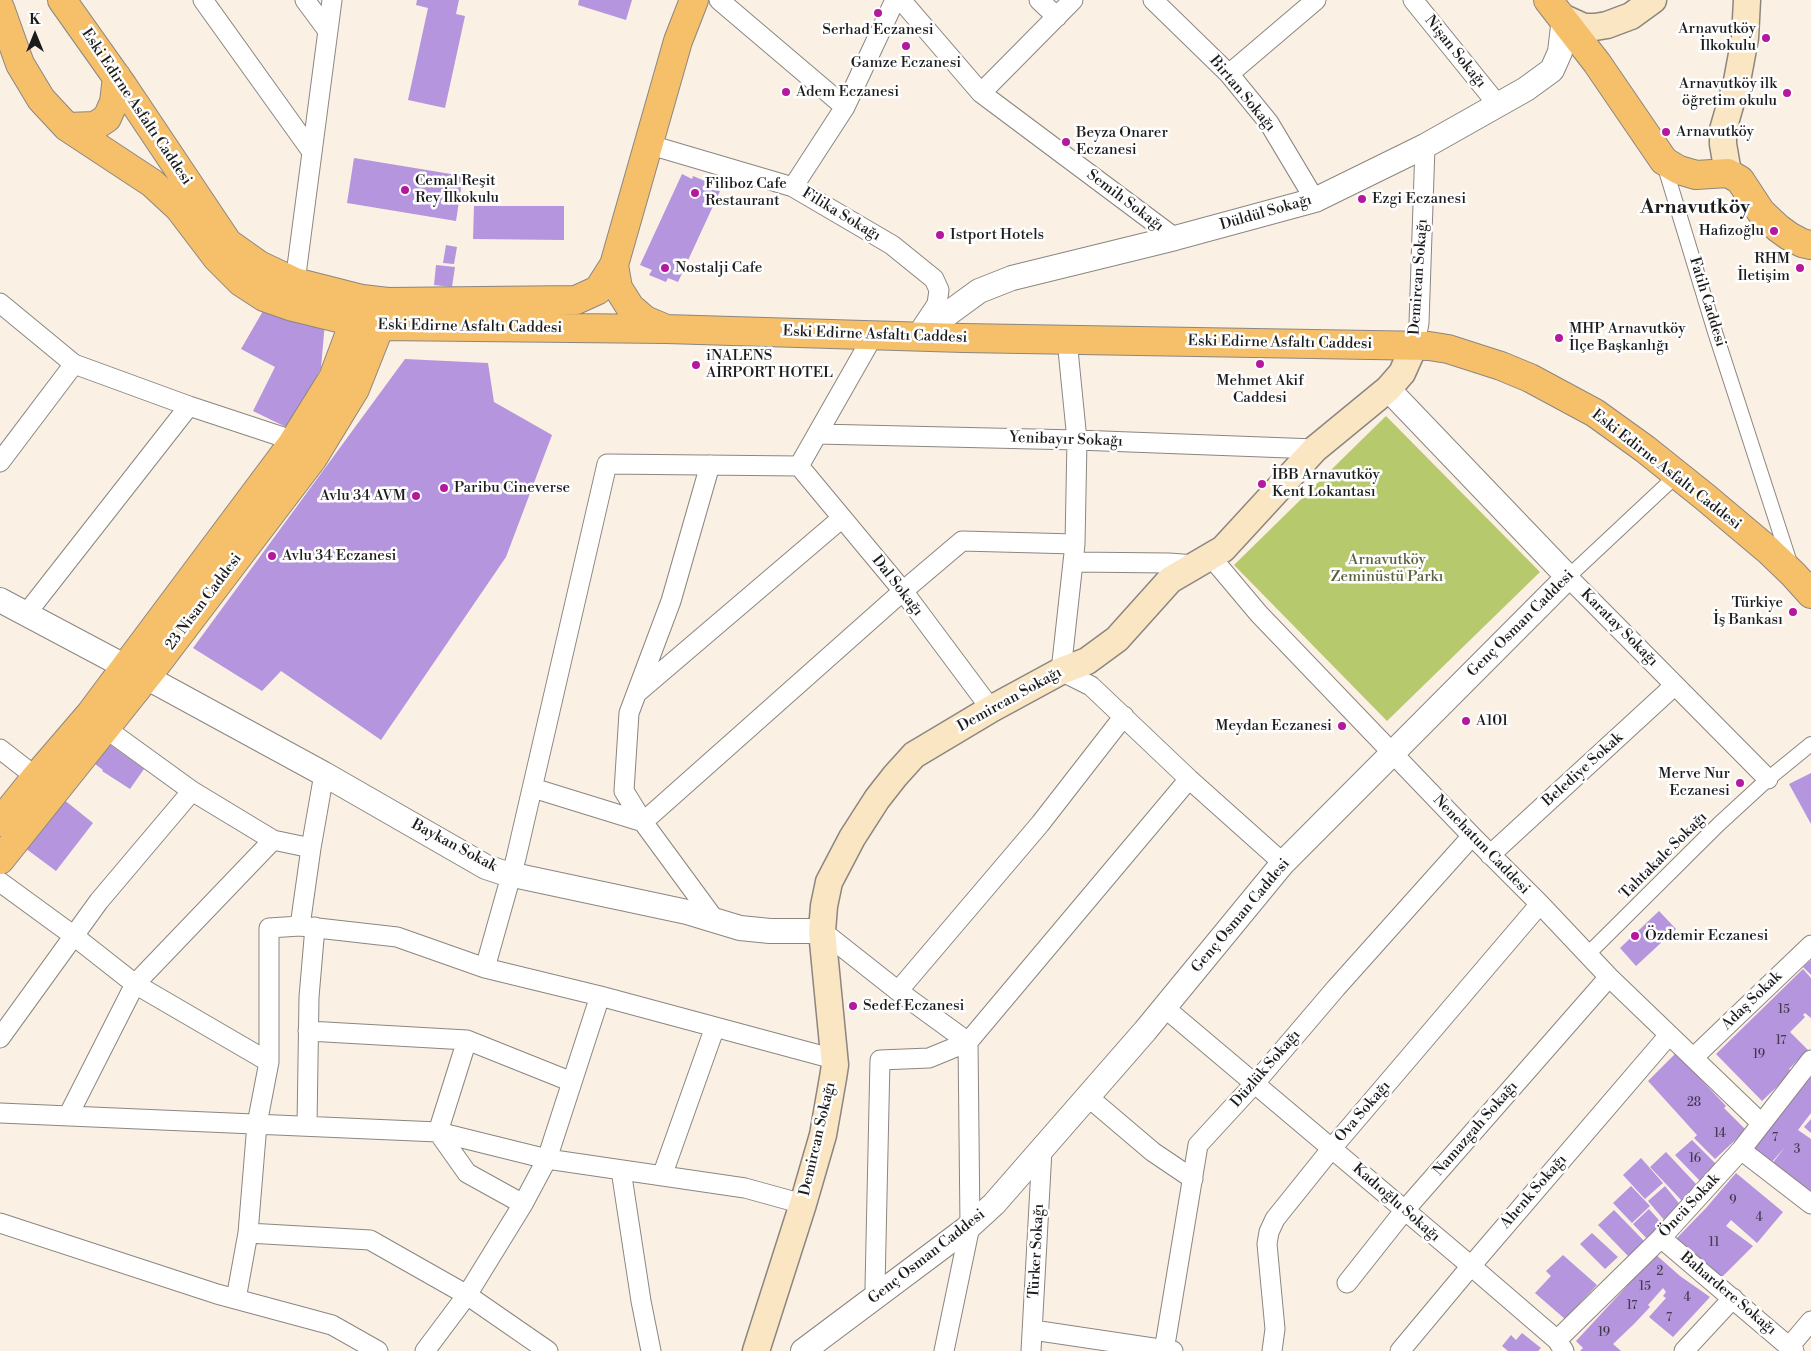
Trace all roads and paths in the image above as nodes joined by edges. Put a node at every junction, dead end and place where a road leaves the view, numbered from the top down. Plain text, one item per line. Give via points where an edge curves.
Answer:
1 (62, 0) edge
2 (203, 0) edge
3 (305, 0) edge
4 (332, 0) edge
5 (694, 0) edge
6 (719, 0) edge
7 (896, 0) edge
8 (901, 0) edge
9 (1038, 0) edge
10 (1073, 0) edge
11 (1153, 0) edge
12 (1316, 0) edge
13 (1413, 0) edge
14 (1653, 0) edge
15 (1747, 0) edge
16 (1556, 9) edge
17 (4, 15) edge
18 (1056, 17) junction
19 (328, 31) junction
20 (1229, 74) junction
21 (117, 77) junction
22 (981, 94) junction
23 (1498, 105) junction
24 (845, 107) junction
25 (67, 127) junction
26 (647, 144) junction
27 (1425, 146) junction
28 (312, 152) junction
29 (1664, 161) junction
30 (1728, 173) junction
31 (794, 187) junction
32 (1315, 200) junction
33 (1175, 238) junction
34 (1808, 250) edge
35 (614, 265) junction
36 (295, 282) junction
37 (0, 303) edge
38 (367, 324) junction
39 (666, 329) junction
40 (873, 336) junction
41 (916, 337) junction
42 (1067, 340) junction
43 (1415, 344) junction
44 (74, 364) junction
45 (1388, 389) junction
46 (190, 406) junction
47 (818, 434) junction
48 (1077, 440) junction
49 (295, 441) junction
50 (1315, 449) junction
51 (1, 459) edge
52 (710, 465) junction
53 (799, 466) junction
54 (1677, 475) junction
55 (842, 518) junction
56 (1074, 553) junction
57 (1203, 561) junction
58 (1794, 574) junction
59 (1568, 577) junction
60 (903, 591) junction
61 (1811, 594) edge
62 (0, 600) edge
63 (26, 614) junction
64 (1061, 671) junction
65 (136, 672) junction
66 (1675, 685) junction
67 (637, 693) junction
68 (991, 709) junction
69 (1124, 716) junction
70 (105, 728) junction
71 (1811, 744) edge
72 (0, 749) edge
73 (1392, 752) junction
74 (324, 774) junction
75 (36, 777) junction
76 (1189, 780) junction
77 (1768, 780) junction
78 (533, 788) junction
79 (192, 791) junction
80 (0, 822) edge
81 (643, 822) junction
82 (1472, 836) junction
83 (273, 840) junction
84 (311, 848) junction
85 (1490, 855) junction
86 (0, 860) edge
87 (1282, 863) junction
88 (512, 875) junction
89 (0, 882) edge
90 (1540, 904) junction
91 (715, 920) junction
92 (308, 926) junction
93 (822, 931) junction
94 (74, 936) junction
95 (1811, 945) edge
96 (1588, 954) junction
97 (485, 968) junction
98 (1609, 977) junction
99 (135, 984) junction
100 (898, 991) junction
101 (600, 996) junction
102 (1165, 1008) junction
103 (715, 1027) junction
104 (308, 1031) junction
105 (1669, 1035) junction
106 (0, 1038) edge
107 (467, 1040) junction
108 (968, 1042) junction
109 (1694, 1057) junction
110 (834, 1059) junction
111 (1811, 1060) edge
112 (268, 1062) junction
113 (572, 1082) junction
114 (1255, 1083) junction
115 (1087, 1096) junction
116 (0, 1113) edge
117 (68, 1116) junction
118 (1761, 1123) junction
119 (257, 1124) junction
120 (307, 1126) junction
121 (438, 1132) junction
122 (1332, 1148) junction
123 (1042, 1150) junction
124 (1741, 1150) junction
125 (547, 1159) junction
126 (621, 1170) junction
127 (662, 1176) junction
128 (1192, 1179) junction
129 (523, 1204) junction
130 (803, 1204) junction
131 (1811, 1204) edge
132 (1404, 1211) junction
133 (0, 1223) edge
134 (970, 1226) junction
135 (248, 1233) junction
136 (1661, 1238) junction
137 (1471, 1266) junction
138 (1347, 1283) dead end
139 (466, 1295) junction
140 (878, 1295) junction
141 (1733, 1298) junction
142 (236, 1299) junction
143 (1811, 1322) edge
144 (1033, 1330) junction
145 (1561, 1346) edge
146 (1792, 1349) edge
147 (1167, 1350) edge
148 (378, 1351) edge
149 (425, 1351) edge
150 (548, 1351) edge
151 (651, 1351) edge
152 (756, 1351) edge
153 (803, 1351) edge
154 (944, 1351) edge
155 (1031, 1351) edge
156 (1272, 1351) edge
157 (1400, 1351) edge
158 (1684, 1351) edge

1 - 21 main road, Eski Edirne Asfaltı Caddesi
2 - 28 street
3 - 19 street
4 - 19 street
5 - 26 main road
6 - 24 street
7 - 24 street
8 - 22 street, Semih Sokağı
9 - 18 street
10 - 18 street
11 - 20 street, Birtan Sokağı
12 - 20 street
13 - 23 street, Nişan Sokağı
14 - 16 main road via 1631,16 1595,28 1584,27
15 - 30 main road via 1745,38 1724,130
16 - 23 street, Düldül Sokağı via 1560,52 1552,70
16 - 29 main road, Fatih Caddesi via 1598,62
17 - 25 main road, Eski Edirne Asfaltı Caddesi via 20,64 41,99
18 - 22 street
19 - 28 street
20 - 32 street, Birtan Sokağı via 1269,124
21 - 25 main road via 108,118 95,126
21 - 36 main road, Eski Edirne Asfaltı Caddesi via 228,243 259,265
22 - 33 street, Semih Sokağı
23 - 27 street, Düldül Sokağı
24 - 31 street
25 - 38 main road, Eski Edirne Asfaltı Caddesi via 152,183 179,208 217,258 241,282 264,297 293,307
26 - 31 street, Filika Sokağı
26 - 35 main road
27 - 32 street, Düldül Sokağı
27 - 43 street, Demircan Sokağı via 1419,323
28 - 36 street
29 - 30 main road via 1696,175
29 - 58 street, Fatih Caddesi
30 - 34 main road via 1740,180 1761,212
31 - 41 street, Filika Sokağı via 892,244 934,279 939,290 937,304
32 - 33 street, Düldül Sokağı
33 - 41 street, Düldül Sokağı via 1012,278 978,291
35 - 36 main road, Eski Edirne Asfaltı Caddesi via 598,290 576,300 388,302 362,299
35 - 39 main road via 618,288 630,307 645,320
37 - 44 street
38 - 39 main road, Eski Edirne Asfaltı Caddesi
38 - 49 main road, 23 Nisan Caddesi
38 - 65 main road, 23 Nisan Caddesi via 355,389 313,458
39 - 40 main road, Eski Edirne Asfaltı Caddesi
40 - 41 main road, Eski Edirne Asfaltı Caddesi
40 - 47 street
41 - 42 main road, Eski Edirne Asfaltı Caddesi
42 - 43 main road, Eski Edirne Asfaltı Caddesi
42 - 48 street
43 - 45 main road, Demircan Sokağı via 1402,373
43 - 54 main road, Eski Edirne Asfaltı Caddesi via 1448,350 1530,378 1595,413
44 - 46 street
44 - 51 street
45 - 50 main road, Demircan Sokağı
45 - 59 street, Karatay Sokağı
46 - 49 street
46 - 63 street
47 - 48 street, Yenibayır Sokağı
47 - 53 street
48 - 50 street, Yenibayır Sokağı
48 - 56 street
49 - 65 main road, 23 Nisan Caddesi
50 - 57 main road, Demircan Sokağı via 1223,549
52 - 53 street
52 - 67 street via 671,601
52 - 78 street via 607,464
53 - 55 street, Dal Sokağı
54 - 58 main road, Eski Edirne Asfaltı Caddesi
54 - 59 street, Genç Osman Caddesi
55 - 60 street, Dal Sokağı
55 - 67 street
56 - 57 street via 1169,563
56 - 60 street via 962,541
56 - 64 street
57 - 64 main road, Demircan Sokağı via 1170,580 1117,639 1101,652 1087,662
57 - 73 street, Nenehatun Caddesi via 1259,614
58 - 61 main road, Eski Edirne Asfaltı Caddesi
59 - 66 street, Karatay Sokağı
59 - 73 street, Genç Osman Caddesi
60 - 68 street, Dal Sokağı
60 - 81 street
62 - 63 street, Baykan Sokak
63 - 65 street, Baykan Sokak
64 - 68 main road, Demircan Sokağı
64 - 69 street via 1091,686
65 - 70 main road, 23 Nisan Caddesi
65 - 74 street, Baykan Sokak
65 - 75 main road, 23 Nisan Caddesi via 91,714
66 - 77 street, Karatay Sokağı
66 - 85 street, Belediye Sokak
67 - 81 street via 629,713 624,791
68 - 93 main road, Demircan Sokağı via 914,755 877,799 829,882
69 - 76 street
69 - 100 street via 1040,824
70 - 79 street
70 - 86 main road, 23 Nisan Caddesi
71 - 77 street, Tahtakale Sokağı
72 - 75 street
73 - 82 street, Nenehatun Caddesi
73 - 87 street, Genç Osman Caddesi
74 - 84 street
74 - 88 street, Baykan Sokak via 486,866
75 - 80 main road, 23 Nisan Caddesi
76 - 87 street
76 - 108 street
77 - 96 street, Tahtakale Sokağı
78 - 81 street
78 - 88 street
79 - 83 street
79 - 94 street via 99,901
81 - 91 street
82 - 85 street, Nenehatun Caddesi
82 - 114 street, Düzlük Sokağı
83 - 84 street
83 - 99 street
84 - 92 street
85 - 90 street, Nenehatun Caddesi
87 - 102 street, Genç Osman Caddesi
88 - 91 street, Baykan Sokak
88 - 97 street
89 - 94 street
90 - 96 street, Nenehatun Caddesi
90 - 122 street, Ova Sokağı
91 - 93 street, Baykan Sokak via 740,928
92 - 97 street via 397,937
92 - 104 street
92 - 112 street via 268,928
93 - 100 street
93 - 110 main road, Demircan Sokağı
94 - 99 street
94 - 106 street
95 - 109 street, Adaş Sokak
96 - 98 street, Nenehatun Caddesi
97 - 101 street
98 - 105 street, Nenehatun Caddesi
98 - 132 street, Namazgah Sokağı
99 - 112 street
99 - 117 street
100 - 108 street
101 - 103 street
101 - 113 street
102 - 114 street, Kadıoğlu Sokağı
102 - 115 street, Genç Osman Caddesi
103 - 110 street
103 - 127 street
104 - 107 street
104 - 120 street
105 - 109 street, Nenehatun Caddesi
105 - 137 street, Ahenk Sokağı
107 - 113 street
107 - 121 street
108 - 134 street
108 - 140 street via 929,1058 880,1060 875,1287
109 - 118 street, Nenehatun Caddesi
110 - 130 main road, Demircan Sokağı via 822,1135
111 - 118 street, Öncü Sokak
112 - 119 street
113 - 125 street
114 - 122 street, Kadıoğlu Sokağı
114 - 128 street, Düzlük Sokağı via 1198,1145
115 - 123 street, Genç Osman Caddesi
115 - 128 street via 1153,1152
116 - 117 street
117 - 119 street
118 - 124 street, Öncü Sokak
119 - 120 street
119 - 135 street
120 - 121 street
121 - 125 street
121 - 129 street via 467,1173
122 - 132 street, Kadıoğlu Sokağı
122 - 156 street, Ova Sokağı via 1274,1219 1269,1232 1267,1244 1274,1329
123 - 134 street, Genç Osman Caddesi
123 - 144 street, Türker Sokağı
124 - 131 street
124 - 136 street, Öncü Sokak
125 - 126 street
125 - 129 street
126 - 127 street
126 - 151 street
127 - 130 street via 744,1188
128 - 147 street, Düzlük Sokağı
129 - 139 street
130 - 152 main road, Demircan Sokağı
132 - 137 street, Kadıoğlu Sokağı
132 - 138 street, Namazgah Sokağı
133 - 142 street
134 - 140 street, Genç Osman Caddesi
134 - 154 street
135 - 139 street via 370,1240
135 - 142 street
136 - 141 street, Bahardere Sokağı
136 - 145 street, Öncü Sokak
137 - 145 street, Kadıoğlu Sokağı
137 - 157 street, Ahenk Sokağı
139 - 149 street
139 - 150 street
140 - 153 street, Genç Osman Caddesi
141 - 146 street, Bahardere Sokağı
141 - 158 street
142 - 148 street via 332,1326
143 - 146 street
144 - 147 street
144 - 155 street, Türker Sokağı

